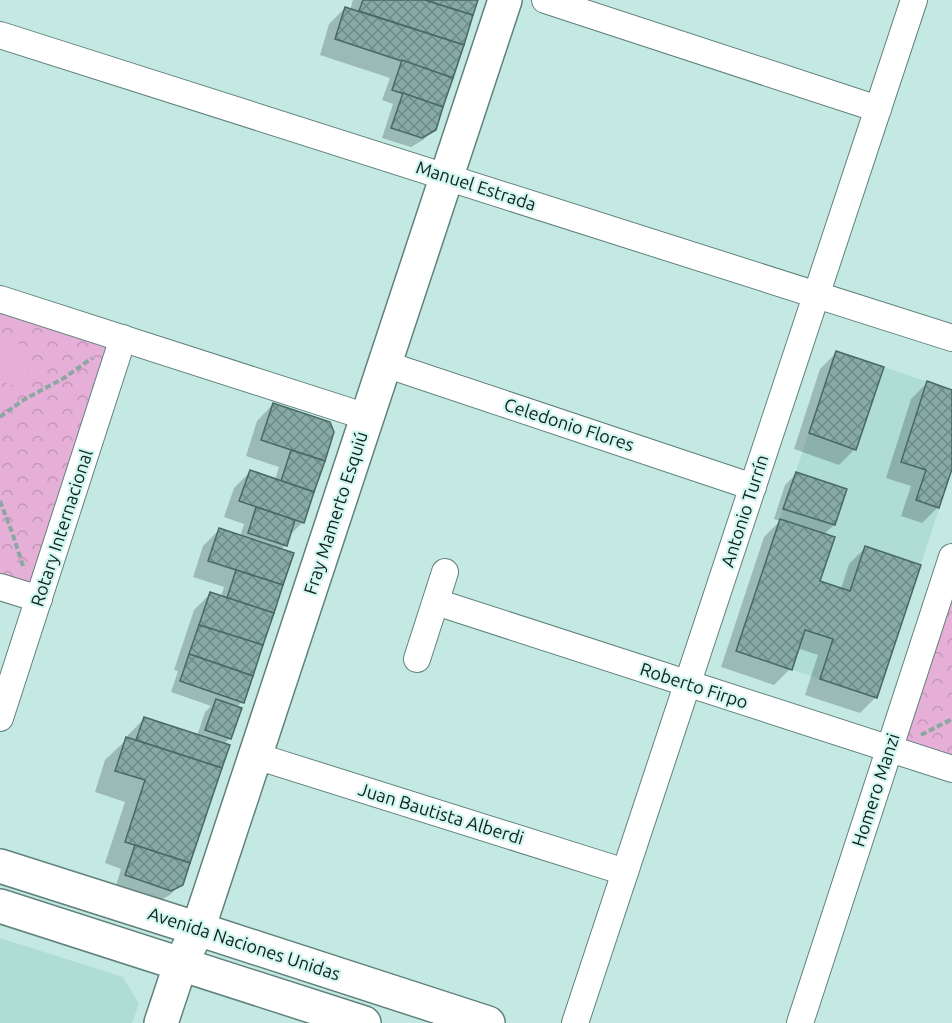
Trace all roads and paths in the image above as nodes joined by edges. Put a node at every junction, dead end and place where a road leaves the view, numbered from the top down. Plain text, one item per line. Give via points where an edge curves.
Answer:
1 (505, 0) edge
2 (545, 0) edge
3 (914, 0) edge
4 (0, 35) edge
5 (878, 109) junction
6 (446, 177) junction
7 (816, 295) junction
8 (0, 298) edge
9 (123, 338) junction
10 (952, 338) edge
11 (97, 354) dead end
12 (385, 364) junction
13 (0, 417) edge
14 (367, 417) junction
15 (753, 487) junction
16 (0, 501) edge
17 (952, 557) edge
18 (26, 573) dead end
19 (445, 573) dead end
20 (0, 587) edge
21 (39, 599) junction
22 (436, 602) junction
23 (417, 659) dead end
24 (688, 684) junction
25 (0, 718) edge
26 (952, 719) edge
27 (917, 737) dead end
28 (890, 749) junction
29 (256, 756) junction
30 (952, 769) edge
31 (0, 866) edge
32 (626, 872) junction
33 (0, 906) edge
34 (198, 929) junction
35 (181, 963) junction
36 (161, 1023) edge
37 (364, 1023) edge
38 (488, 1023) edge
39 (575, 1023) edge
40 (800, 1023) edge

1 - 6 street, Fray Mamerto Esquiú
2 - 5 street
3 - 5 street, Antonio Turrín
4 - 6 street, Manuel Estrada
5 - 7 street, Antonio Turrín
6 - 7 street, Manuel Estrada
6 - 12 street, Fray Mamerto Esquiú
7 - 10 street, Manuel Estrada
7 - 15 street, Antonio Turrín
8 - 9 street
9 - 14 street
9 - 21 street, Rotary Internacional
11 - 13 path
12 - 14 street, Fray Mamerto Esquiú
12 - 15 street, Celedonio Flores
14 - 29 street, Fray Mamerto Esquiú
15 - 24 street, Antonio Turrín
16 - 18 path
17 - 28 street, Homero Manzi
19 - 22 street
20 - 21 street
21 - 25 street, Rotary Internacional
22 - 23 street
22 - 24 street, Roberto Firpo
24 - 28 street, Roberto Firpo
24 - 32 street, Antonio Turrín
26 - 27 path
28 - 30 street, Roberto Firpo
28 - 40 street, Homero Manzi
29 - 32 street, Juan Bautista Alberdi
29 - 34 street, Fray Mamerto Esquiú
31 - 34 street, Avenida Naciones Unidas
32 - 39 street, Antonio Turrín
33 - 35 street
34 - 35 street, Fray Mamerto Esquiú
34 - 38 street, Avenida Naciones Unidas
35 - 36 street, Fray Mamerto Esquiú
35 - 37 street

